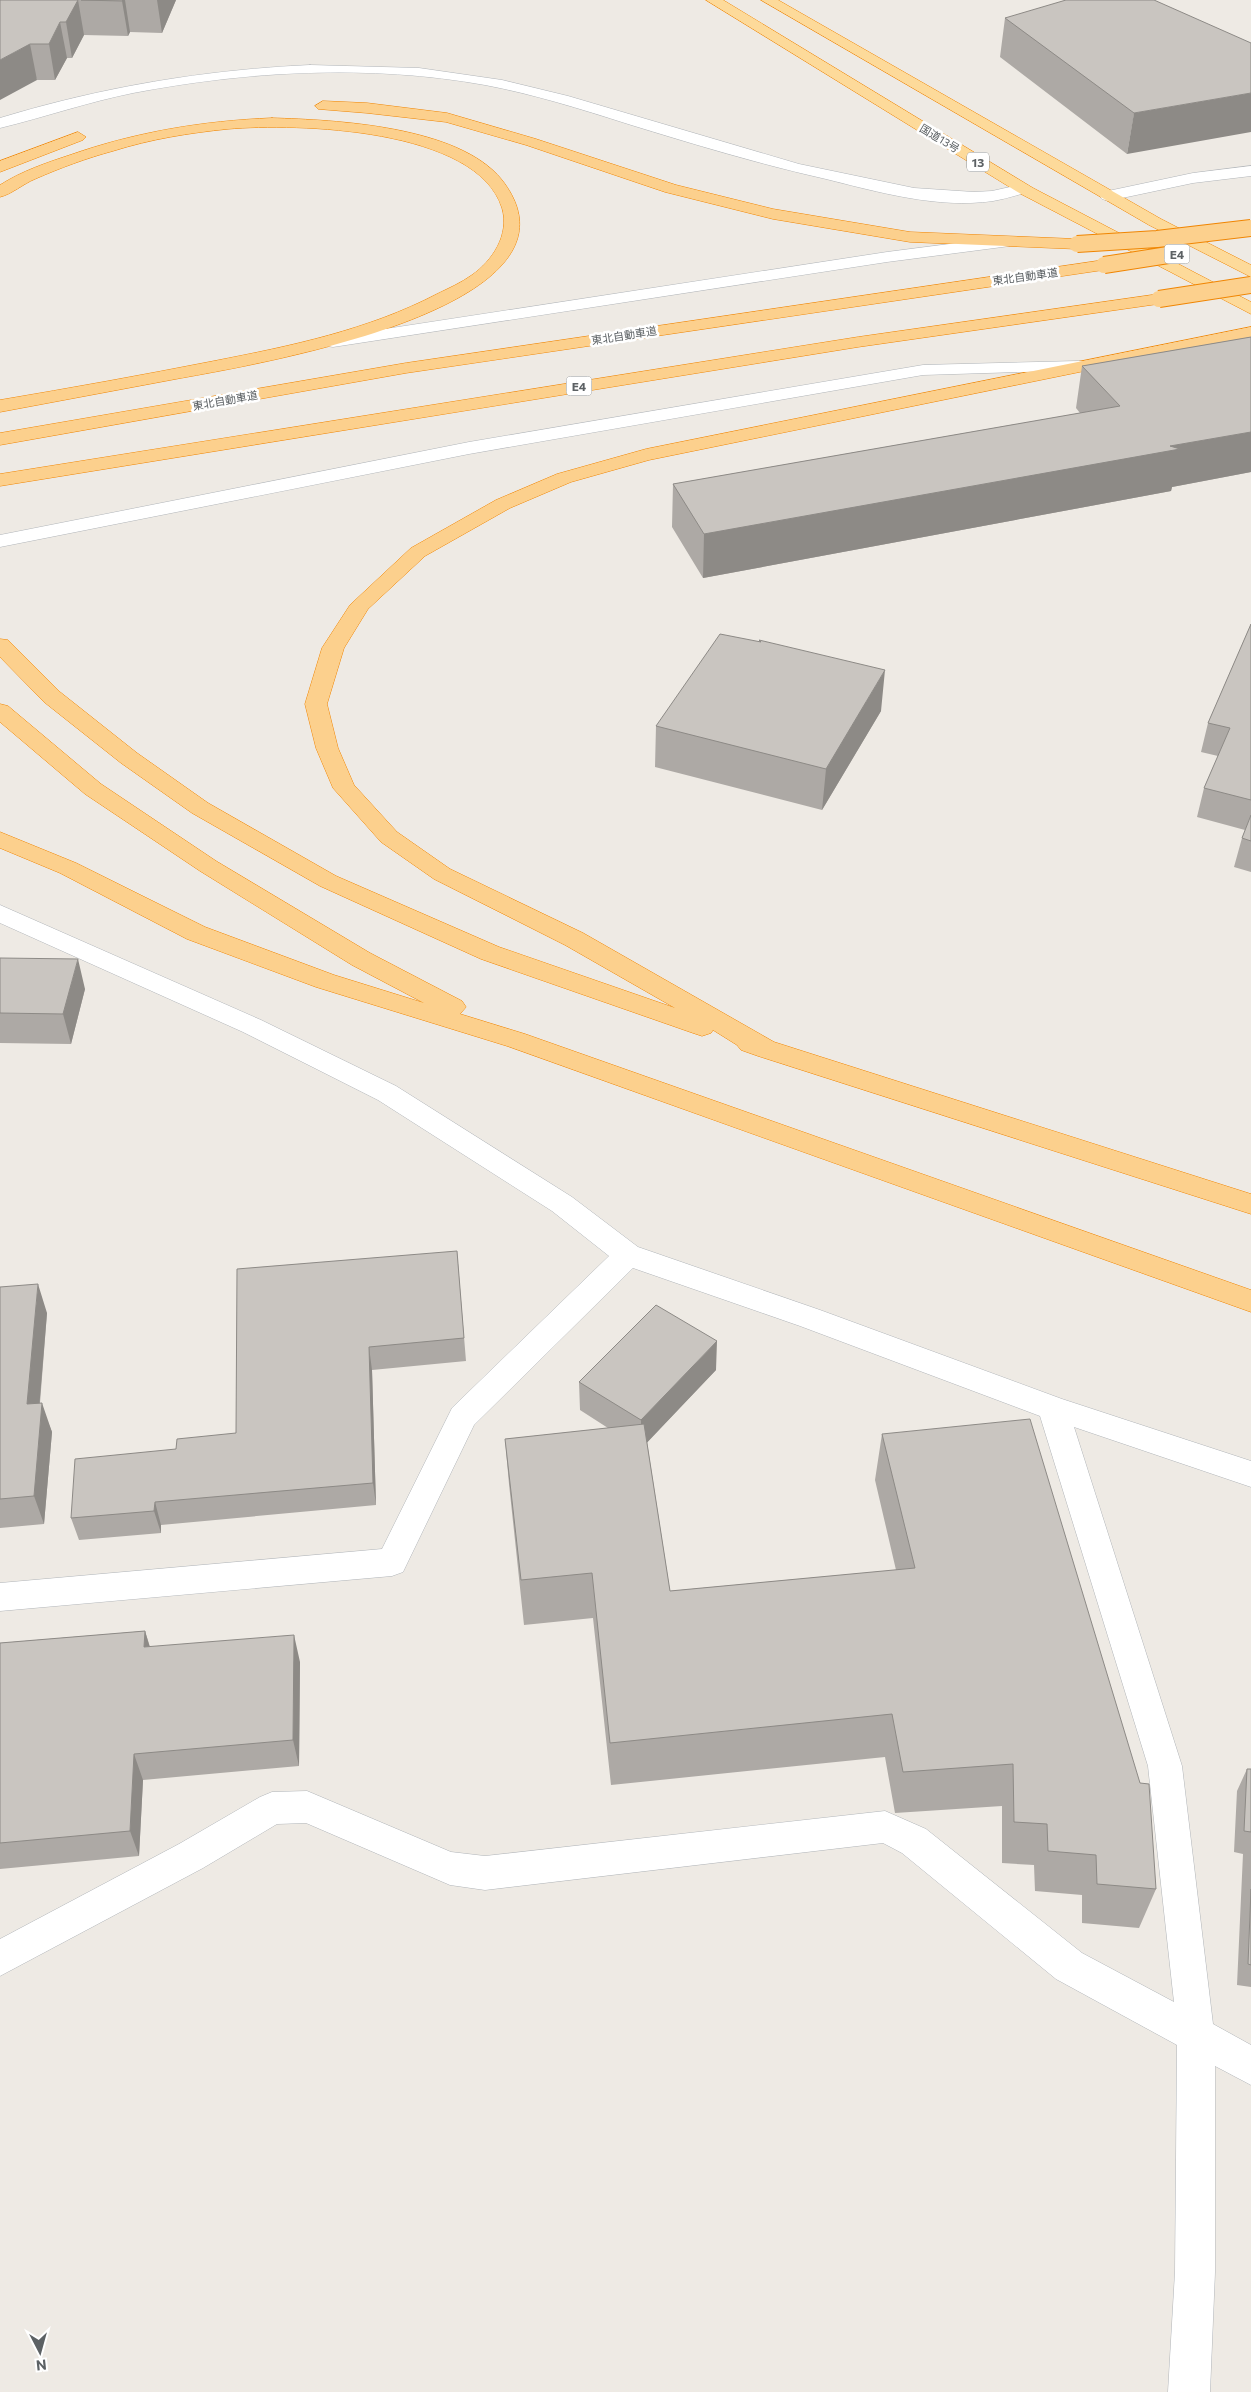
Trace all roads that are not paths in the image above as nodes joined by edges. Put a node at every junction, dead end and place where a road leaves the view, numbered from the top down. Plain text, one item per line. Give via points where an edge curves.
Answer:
1 (713, 0) edge
2 (768, 0) edge
3 (308, 105) dead end
4 (247, 108) dead end
5 (165, 118) dead end
6 (0, 123) edge
7 (89, 134) dead end
8 (0, 167) edge
9 (1251, 171) edge
10 (1023, 189) junction
11 (0, 192) edge
12 (1108, 196) junction
13 (1251, 228) edge
14 (1004, 242) junction
15 (1251, 244) edge
16 (1251, 272) edge
17 (1251, 285) edge
18 (1251, 309) edge
19 (1251, 332) edge
20 (333, 342) junction
21 (1079, 366) junction
22 (0, 406) edge
23 (0, 439) edge
24 (0, 480) edge
25 (0, 541) edge
26 (0, 645) edge
27 (0, 711) edge
28 (0, 839) edge
29 (0, 913) edge
30 (516, 1040) junction
31 (767, 1050) junction
32 (1251, 1204) edge
33 (628, 1255) junction
34 (1251, 1301) edge
35 (1053, 1408) junction
36 (1251, 1474) edge
37 (0, 1597) edge
38 (0, 1958) edge
39 (1196, 2035) junction
40 (1251, 2066) edge
41 (1189, 2392) edge

1 - 10 highway, 国道13号 / 13
2 - 12 highway
3 - 14 highway via 367,108 447,118 671,188 773,214 910,237
4 - 5 highway
6 - 10 street via 102,93 200,77 279,70 394,71 436,74 520,88 788,166 869,184 944,195 992,196
7 - 8 highway
9 - 12 street via 1193,178
10 - 18 highway, 国道13号 / 13
11 - 20 highway via 45,169 122,142 175,131 276,122 332,123 426,141 467,158 491,176 504,191 512,213 509,245 481,277 417,312
12 - 16 highway
13 - 14 highway, bridge via 1077,244
14 - 20 street
15 - 23 highway, 東北自動車道 / E4, bridge via 406,368
17 - 24 highway, E4, bridge via 839,345
19 - 21 highway
20 - 22 highway via 150,380
21 - 25 street via 923,370 469,448
21 - 31 highway via 646,455 564,478 503,504 418,552 360,605 333,648 316,704 327,748 344,788 389,837 442,874 574,939
26 - 31 highway via 52,697 129,758 200,808 328,881 490,953
27 - 30 highway via 93,789 208,866 361,959
28 - 30 highway via 68,868 196,933 326,981
29 - 33 street via 252,1026 387,1093 562,1204
30 - 34 highway
31 - 32 highway
33 - 35 street
33 - 37 street via 464,1417 392,1562
35 - 36 street
35 - 39 street via 1165,1766
38 - 39 street via 192,1856 272,1808 307,1807 450,1868 485,1873 885,1827 914,1841 1069,1966
39 - 40 street
39 - 41 street via 1195,2272

